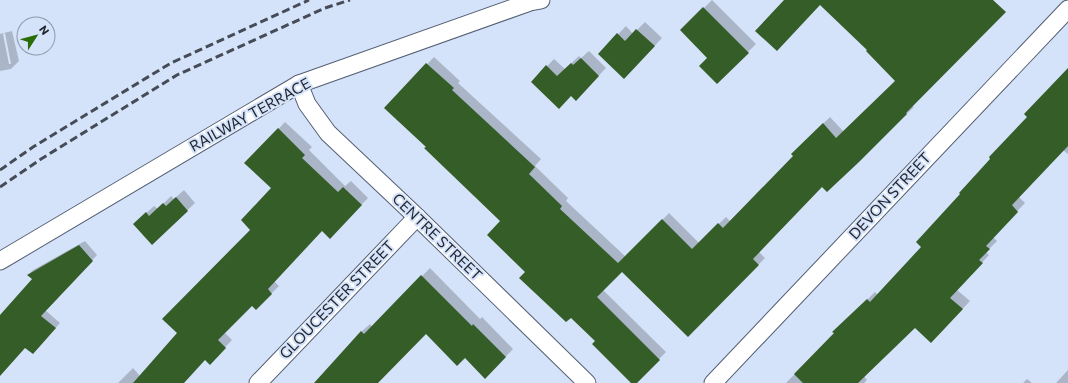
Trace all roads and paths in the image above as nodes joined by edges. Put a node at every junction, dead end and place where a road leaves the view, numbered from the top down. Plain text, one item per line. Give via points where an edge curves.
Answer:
1 (541, 0) edge
2 (1068, 9) edge
3 (299, 84) junction
4 (417, 217) junction
5 (0, 261) edge
6 (258, 383) edge
7 (587, 383) edge
8 (713, 383) edge

1 - 3 street, RAILWAY TERRACE
2 - 8 street, DEVON STREET
3 - 4 street, CENTRE STREET via 307,104 328,133
3 - 5 street, RAILWAY TERRACE
4 - 6 street, GLOUCESTER STREET
4 - 7 street, CENTRE STREET

